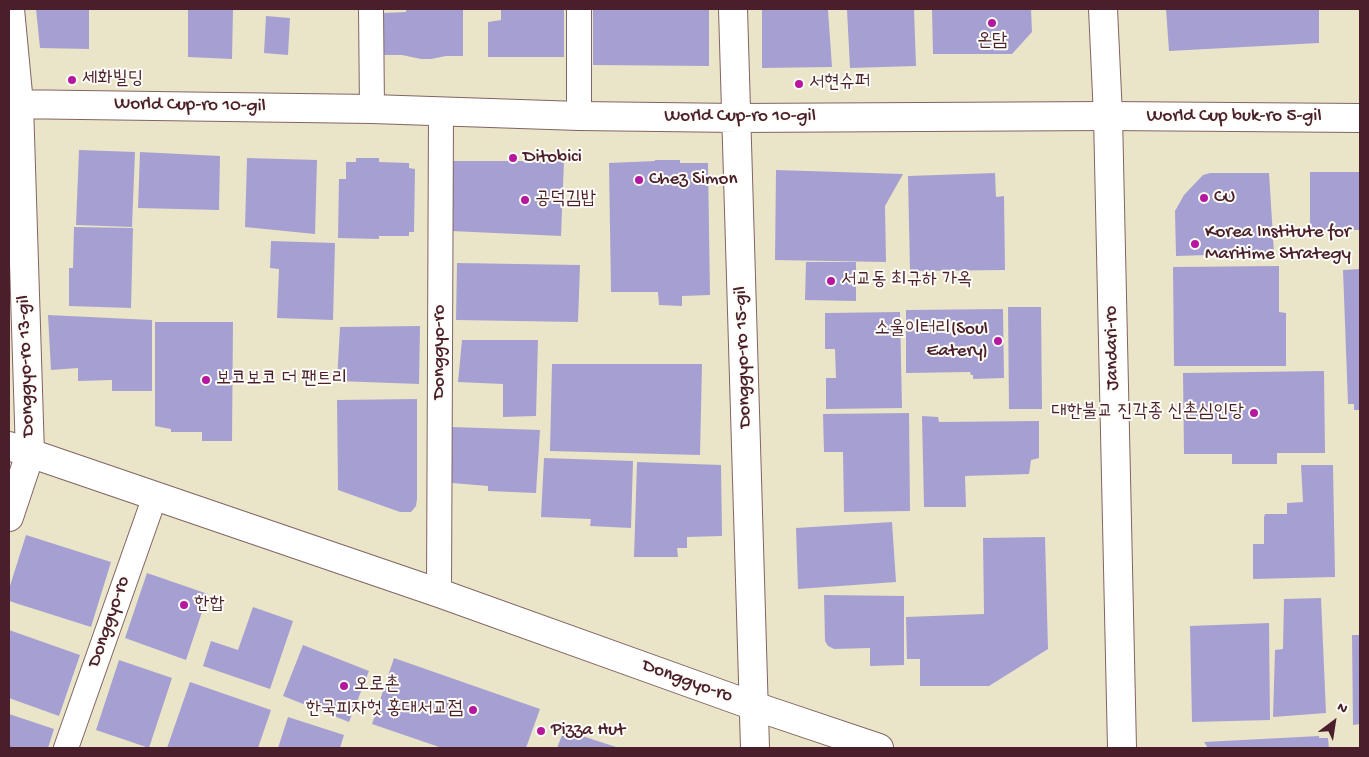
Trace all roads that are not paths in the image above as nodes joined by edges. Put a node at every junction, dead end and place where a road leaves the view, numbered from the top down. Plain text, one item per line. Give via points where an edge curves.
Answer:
1 (10, 9) edge
2 (371, 9) edge
3 (580, 9) edge
4 (733, 9) edge
5 (1103, 9) edge
6 (14, 104) edge
7 (372, 109) junction
8 (441, 112) junction
9 (579, 116) junction
10 (1108, 116) junction
11 (737, 118) junction
12 (1360, 118) edge
13 (19, 450) edge
14 (155, 496) junction
15 (9, 517) edge
16 (439, 593) junction
17 (754, 706) junction
18 (66, 748) edge
19 (755, 748) edge
20 (879, 748) edge
21 (1122, 748) edge

1 - 6 street, Donggyo-ro 13-gil
2 - 7 lane
3 - 9 lane
4 - 11 street, Donggyo-ro 15-gil
5 - 10 street, Jandari-ro
6 - 7 street, World Cup-ro 10-gil
6 - 13 street, Donggyo-ro 13-gil
7 - 8 street, World Cup-ro 10-gil
8 - 9 street, World Cup-ro 10-gil
8 - 16 lane, Donggyo-ro
9 - 11 street, World Cup-ro 10-gil
10 - 11 street, World Cup-ro 10-gil
10 - 12 street, World Cup buk-ro 5-gil
10 - 21 street, Jandari-ro
11 - 17 street, Donggyo-ro 15-gil
13 - 14 street, Donggyo-ro
13 - 15 street
14 - 16 street, Donggyo-ro
14 - 18 lane, Donggyo-ro
16 - 17 street, Donggyo-ro
17 - 19 street, Donggyo-ro 15-gil
17 - 20 street, Donggyo-ro

